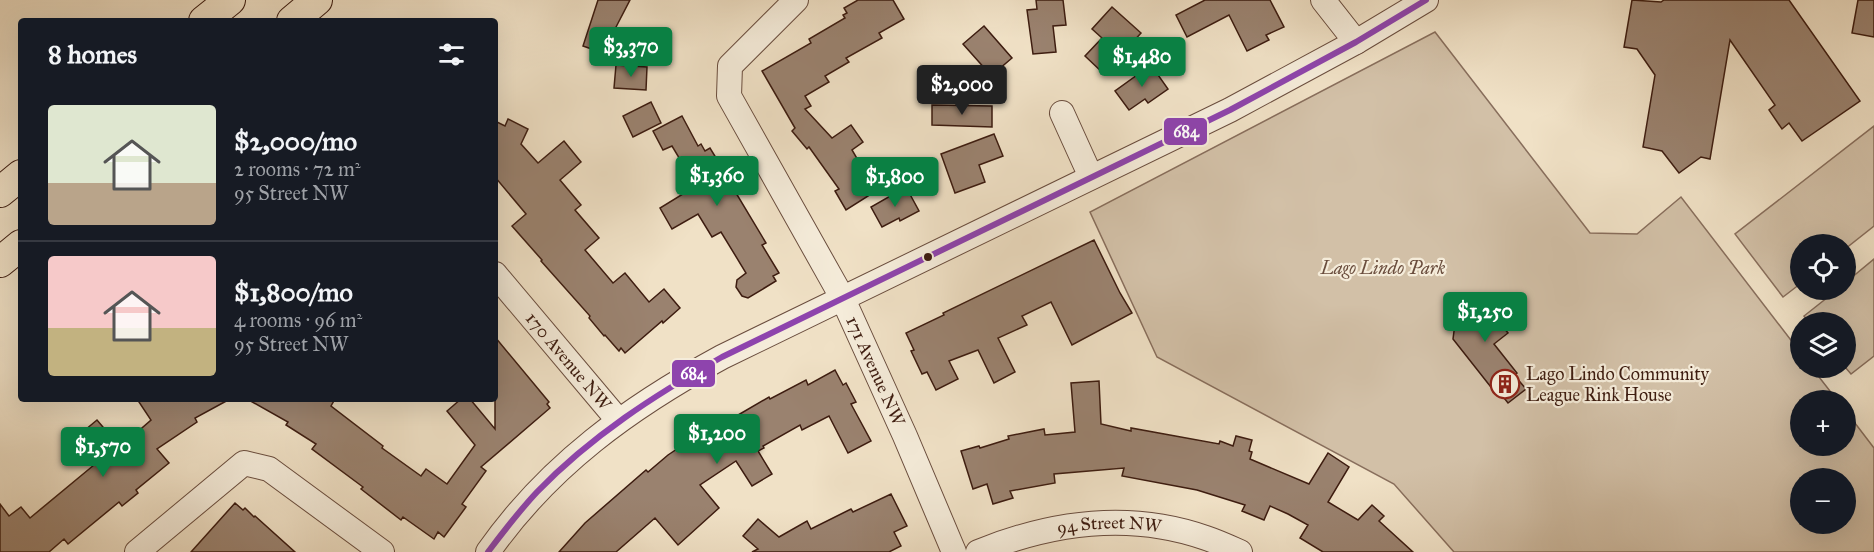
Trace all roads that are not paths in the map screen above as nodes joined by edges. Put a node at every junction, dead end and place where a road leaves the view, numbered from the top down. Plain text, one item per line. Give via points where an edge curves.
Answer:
1 (230, 0) edge
2 (317, 0) edge
3 (796, 0) edge
4 (1323, 0) edge
5 (1426, 0) edge
6 (208, 18) edge
7 (296, 18) edge
8 (1356, 42) junction
9 (1062, 113) dead end
10 (18, 177) edge
11 (1091, 177) junction
12 (0, 192) edge
13 (18, 247) edge
14 (0, 262) edge
15 (498, 278) edge
16 (843, 299) junction
17 (618, 420) junction
18 (137, 552) edge
19 (382, 552) edge
20 (488, 552) edge
21 (954, 552) edge
22 (978, 552) edge
23 (1240, 552) edge

1 - 6 main road
2 - 7 main road
3 - 16 street, 171 Avenue NW via 730,66 729,96
4 - 8 street
5 - 8 street
8 - 11 street via 1230,110
9 - 11 street
10 - 12 main road
11 - 16 street
13 - 14 main road
15 - 17 street, 170 Avenue NW
16 - 17 street via 675,382
16 - 21 street, 171 Avenue NW
17 - 20 street via 534,494
18 - 19 street via 244,463 269,469
22 - 23 street, 94 Street NW via 1042,531 1096,522 1177,530

